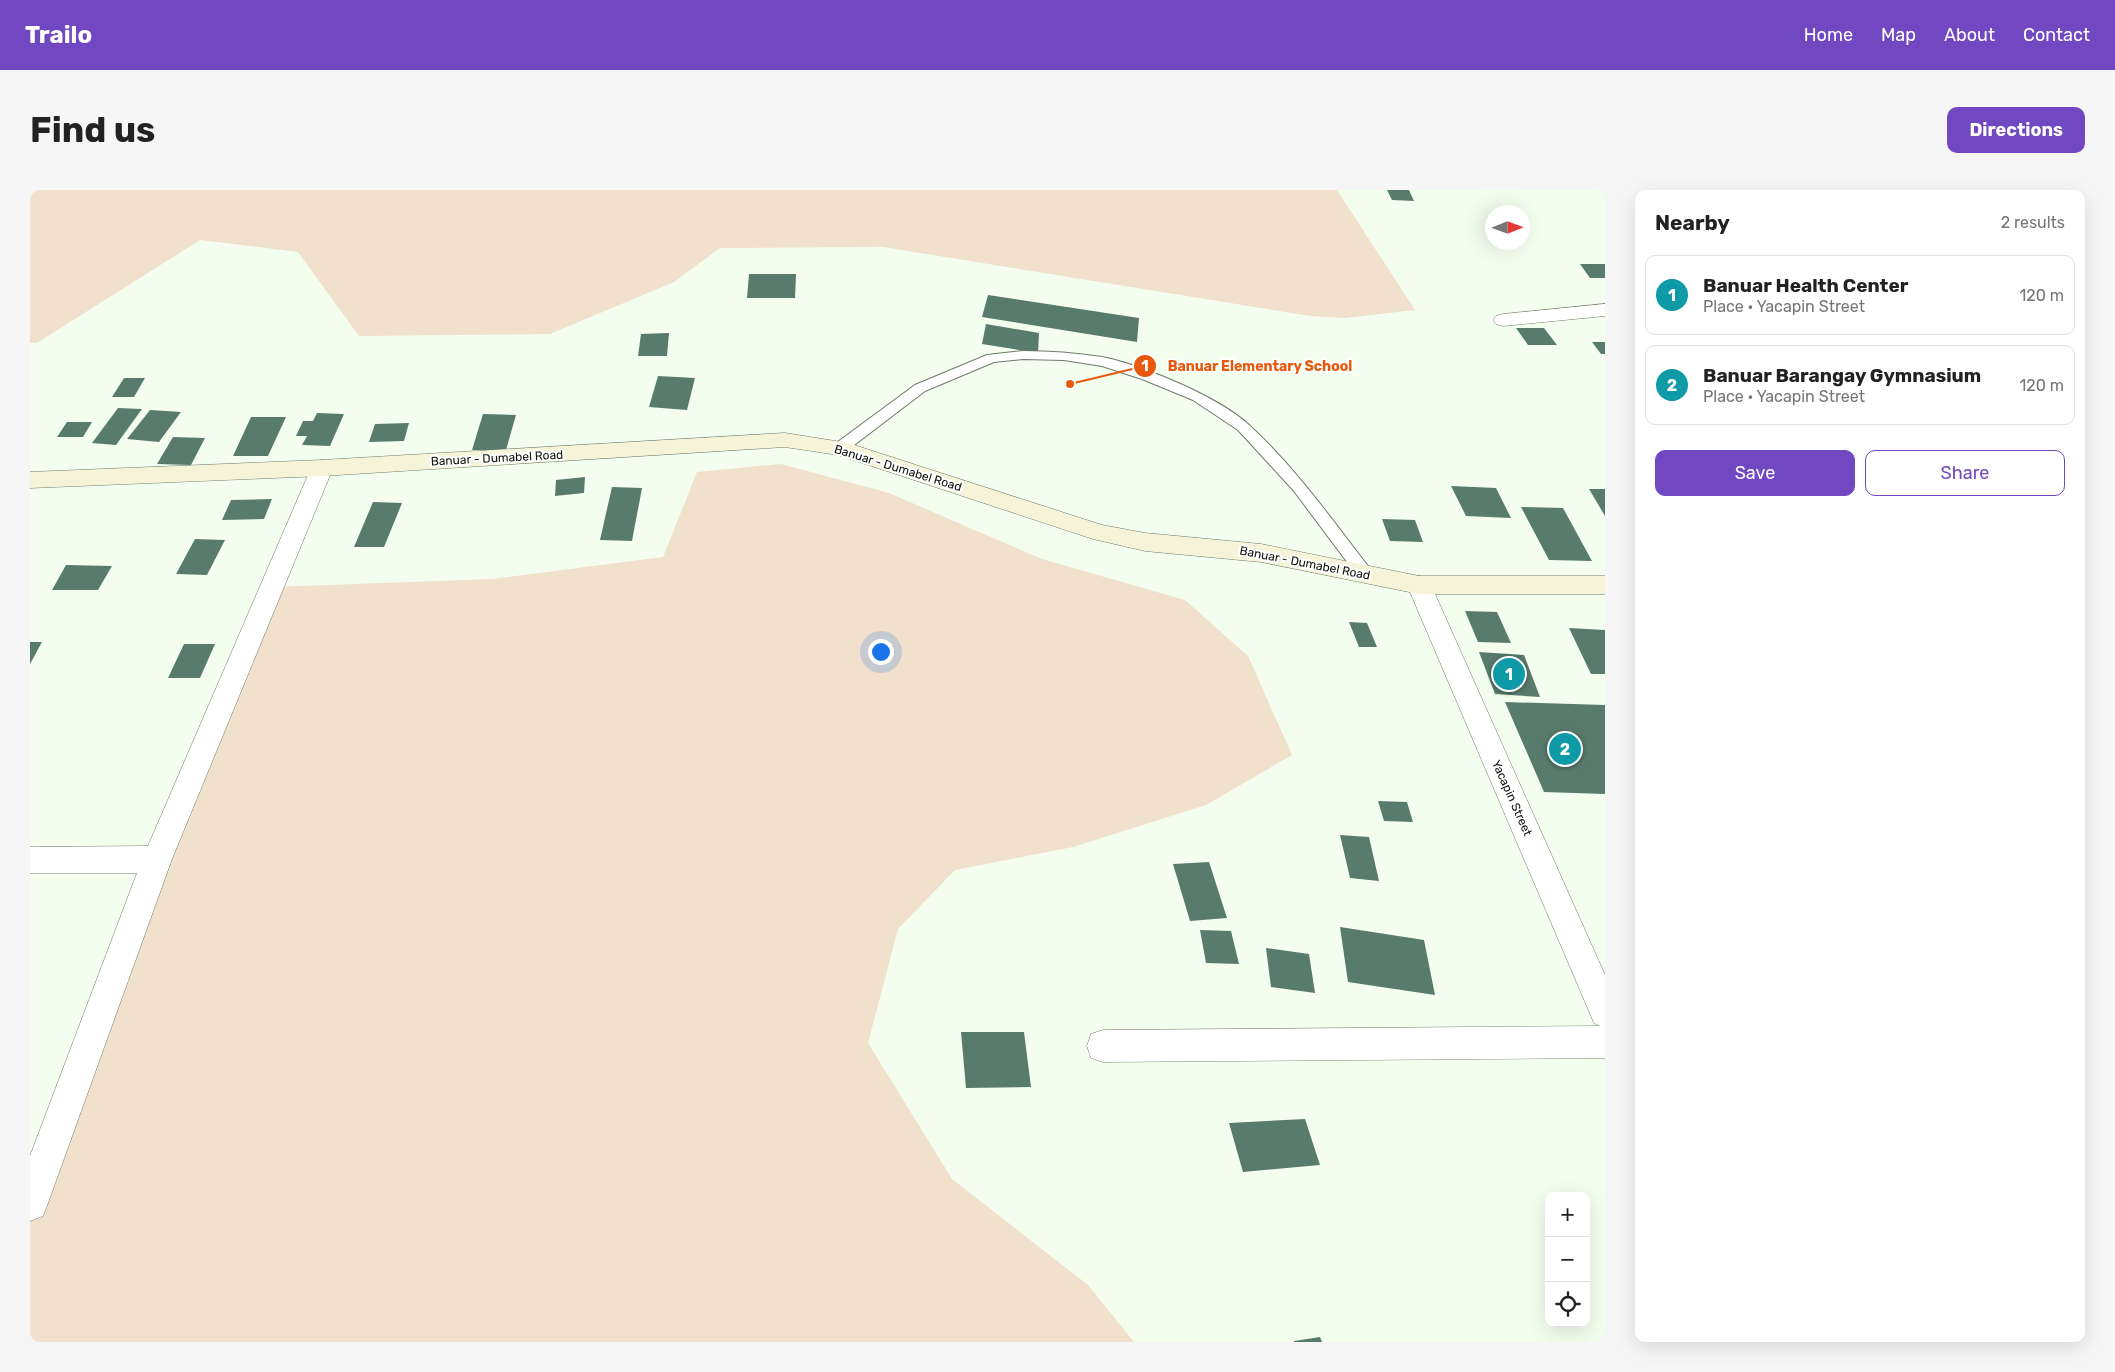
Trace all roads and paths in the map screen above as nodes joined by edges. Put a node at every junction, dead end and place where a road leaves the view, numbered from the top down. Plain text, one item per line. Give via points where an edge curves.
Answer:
1 (1605, 310) edge
2 (1503, 320) dead end
3 (840, 448) junction
4 (322, 468) junction
5 (30, 480) edge
6 (1365, 574) junction
7 (1419, 585) junction
8 (1605, 585) edge
9 (156, 859) junction
10 (30, 860) edge
11 (1605, 1012) edge
12 (1605, 1042) edge
13 (1103, 1046) dead end
14 (30, 1203) edge

1 - 2 street
3 - 4 street, Banuar - Dumabel Road via 785,440
3 - 6 street, Banuar - Dumabel Road via 1101,533 1145,542 1261,552
3 - 6 lane via 920,388 992,358 1039,355 1104,362 1198,397 1243,427 1299,487
4 - 5 street, Banuar - Dumabel Road
4 - 9 street
6 - 7 street, Banuar - Dumabel Road
7 - 8 street, Banuar - Dumabel Road
7 - 11 street, Yacapin Street
9 - 10 street
9 - 14 street
12 - 13 street

